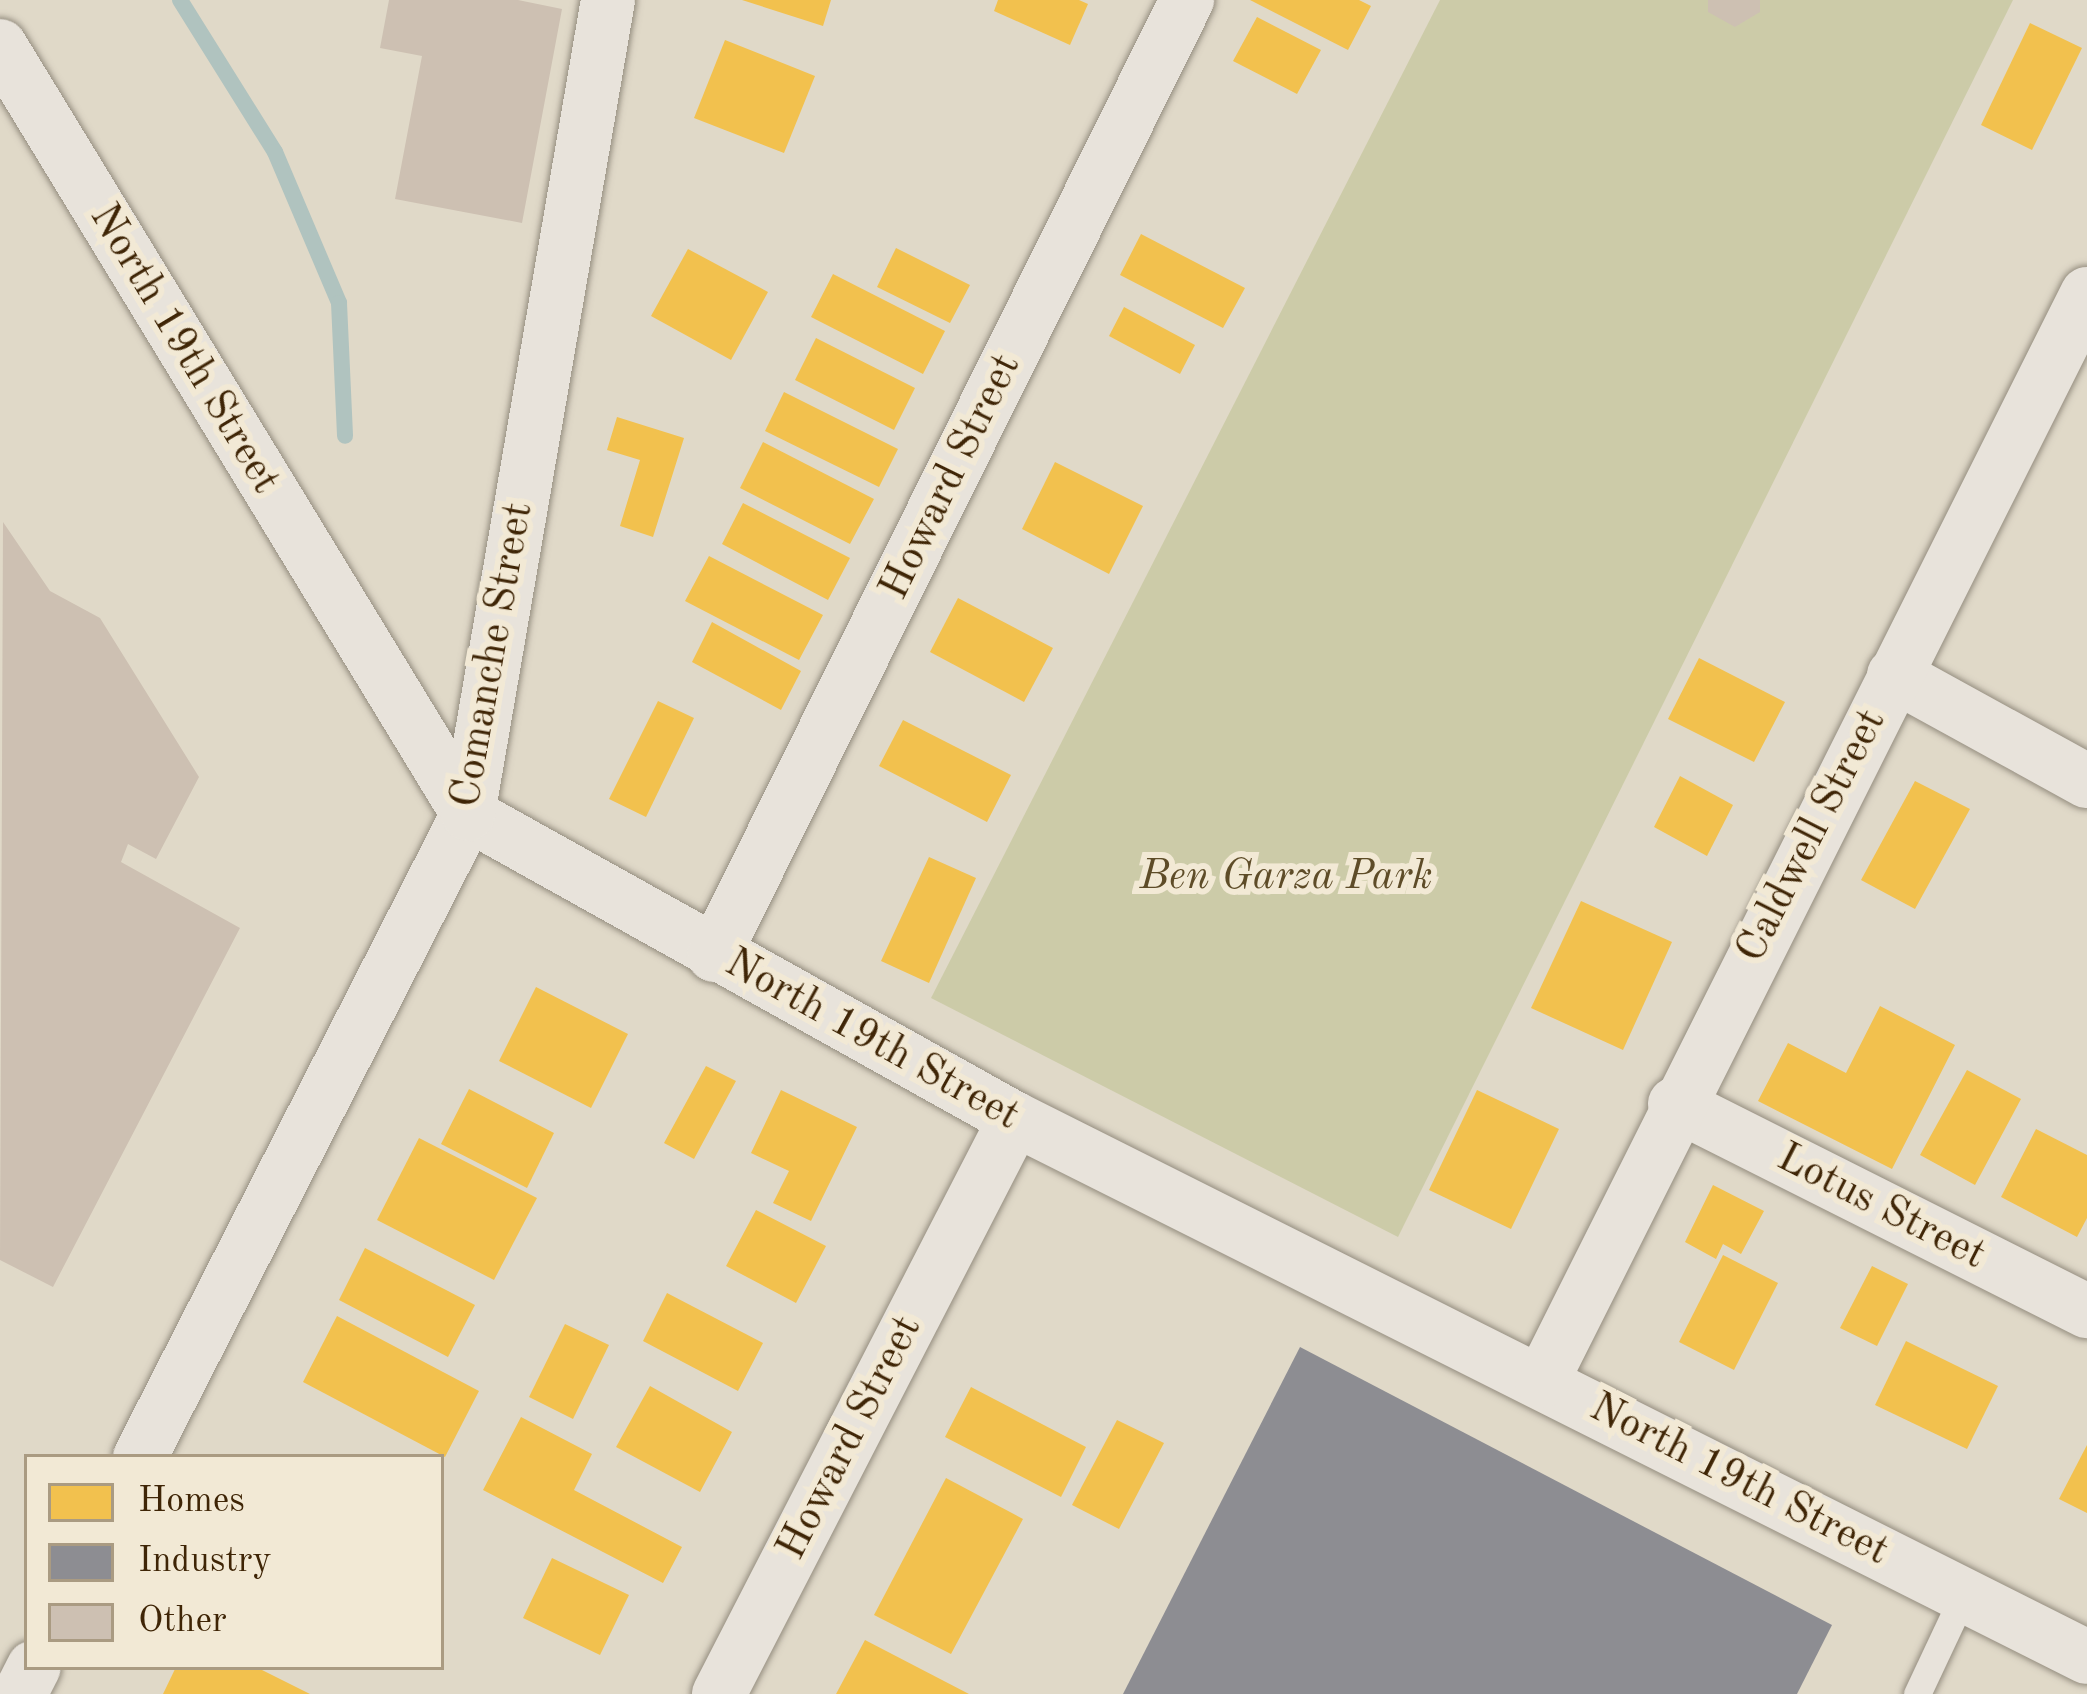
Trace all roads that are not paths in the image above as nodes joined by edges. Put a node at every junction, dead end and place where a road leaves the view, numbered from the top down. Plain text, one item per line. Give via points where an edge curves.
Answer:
1 (608, 0) edge
2 (1187, 0) edge
3 (0, 46) edge
4 (2087, 294) edge
5 (1894, 674) junction
6 (2087, 781) edge
7 (468, 814) junction
8 (715, 955) junction
9 (1675, 1104) junction
10 (1015, 1119) junction
11 (2087, 1311) edge
12 (1542, 1381) junction
13 (142, 1454) edge
14 (1964, 1594) junction
15 (2087, 1657) edge
16 (719, 1694) edge
17 (1917, 1694) edge

1 - 7 street, Comanche Street
2 - 8 street, Howard Street
3 - 7 street, North 19th Street
4 - 5 street, Caldwell Street
5 - 6 street
5 - 9 street, Caldwell Street
7 - 8 street, North 19th Street
7 - 13 street, Comanche Street
8 - 10 street, North 19th Street
9 - 11 street, Lotus Street
9 - 12 street, Caldwell Street
10 - 12 street, North 19th Street
10 - 16 street, Howard Street
12 - 14 street, North 19th Street
14 - 15 street, North 19th Street
14 - 17 lane

